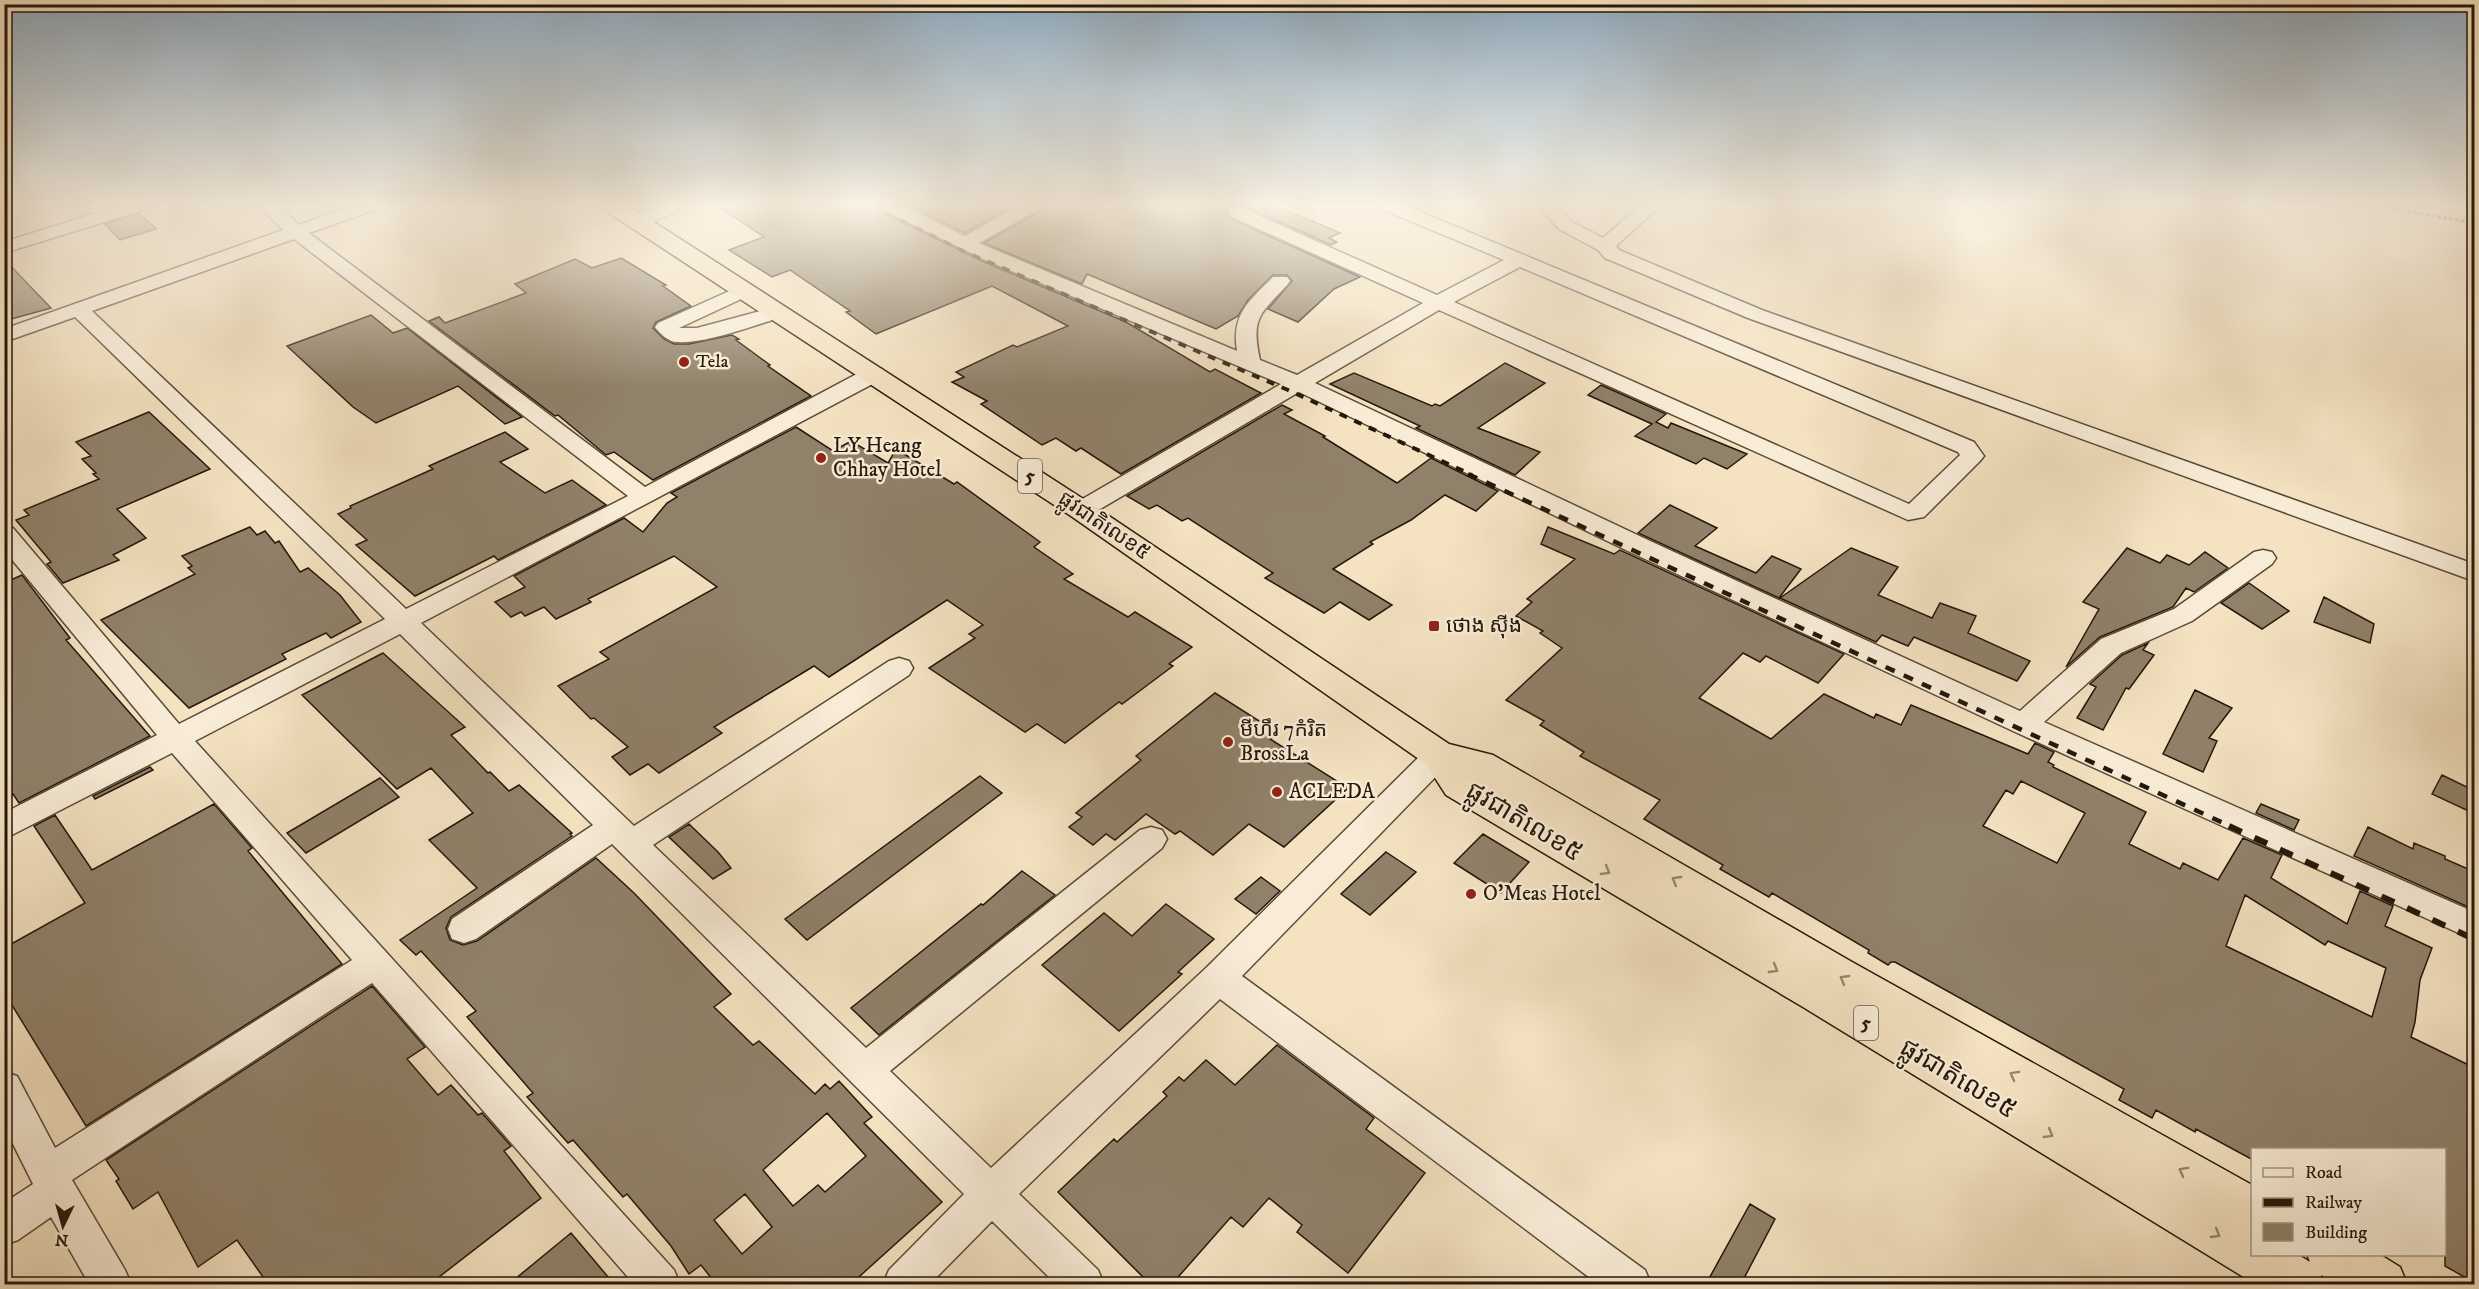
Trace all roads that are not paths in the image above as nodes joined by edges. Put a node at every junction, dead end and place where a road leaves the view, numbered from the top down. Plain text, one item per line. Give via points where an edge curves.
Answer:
1 (199, 266) edge
2 (341, 266) edge
3 (708, 266) edge
4 (1017, 266) edge
5 (1356, 266) edge
6 (1506, 266) edge
7 (1533, 266) edge
8 (1638, 266) edge
9 (1280, 281) dead end
10 (745, 290) junction
11 (1437, 303) junction
12 (79, 310) junction
13 (779, 312) junction
14 (4, 336) edge
15 (1250, 363) junction
16 (874, 374) junction
17 (1299, 384) junction
18 (644, 497) junction
19 (1082, 510) junction
20 (4, 533) edge
21 (2263, 558) dead end
22 (2475, 573) edge
23 (403, 621) junction
24 (899, 668) dead end
25 (2023, 724) junction
26 (175, 738) junction
27 (1439, 755) junction
28 (4, 827) edge
29 (623, 835) junction
30 (1151, 838) dead end
31 (2475, 927) edge
32 (464, 929) dead end
33 (375, 963) junction
34 (1218, 978) junction
35 (865, 1070) junction
36 (4, 1088) edge
37 (53, 1182) junction
38 (991, 1194) junction
39 (2251, 1209) edge
40 (4, 1226) edge
41 (2251, 1255) edge
42 (2253, 1256) edge
43 (111, 1284) edge
44 (660, 1284) edge
45 (903, 1284) edge
46 (1084, 1284) edge
47 (1631, 1284) edge
48 (2300, 1284) edge

1 - 12 street
2 - 18 street
3 - 10 highway, ផ្លូវជាតិលេខ៥ / 5
4 - 15 street
5 - 11 street
6 - 11 street
7 - 11 street via 1966,447 1972,456 1915,512 1908,513
8 - 22 street via 1755,314
9 - 15 street via 1246,320 1244,336
10 - 13 highway, ផ្លូវជាតិលេខ៥ / 5
10 - 13 street via 666,327 677,336 698,334
11 - 17 street
12 - 14 street
12 - 23 street
13 - 16 highway, ផ្លូវជាតិលេខ៥ / 5
15 - 17 street
16 - 18 street
16 - 19 highway, ផ្លូវជាតិលេខ៥ / 5
17 - 19 street
17 - 25 street
18 - 23 street
19 - 27 highway, ផ្លូវជាតិលេខ៥ / 5
20 - 26 street
21 - 25 street via 2183,615 2111,645
23 - 26 street
23 - 29 street
24 - 29 street
25 - 31 street
26 - 28 street
26 - 33 street
27 - 34 street
39 -> 27 highway, ផ្លូវជាតិលេខ៥ / 5 via 1837,975 1480,764
27 -> 41 highway, ផ្លូវជាតិលេខ៥ / 5 via 1459,785 1818,994
29 - 32 street
29 - 35 street
30 - 35 street
33 - 37 street
33 - 44 street
34 - 38 street
34 - 47 street
35 - 38 street
36 - 37 street
37 - 40 street
37 - 43 street
38 - 45 street
38 - 46 street
42 -> 48 highway, ផ្លូវជាតិលេខ៥ / 5

